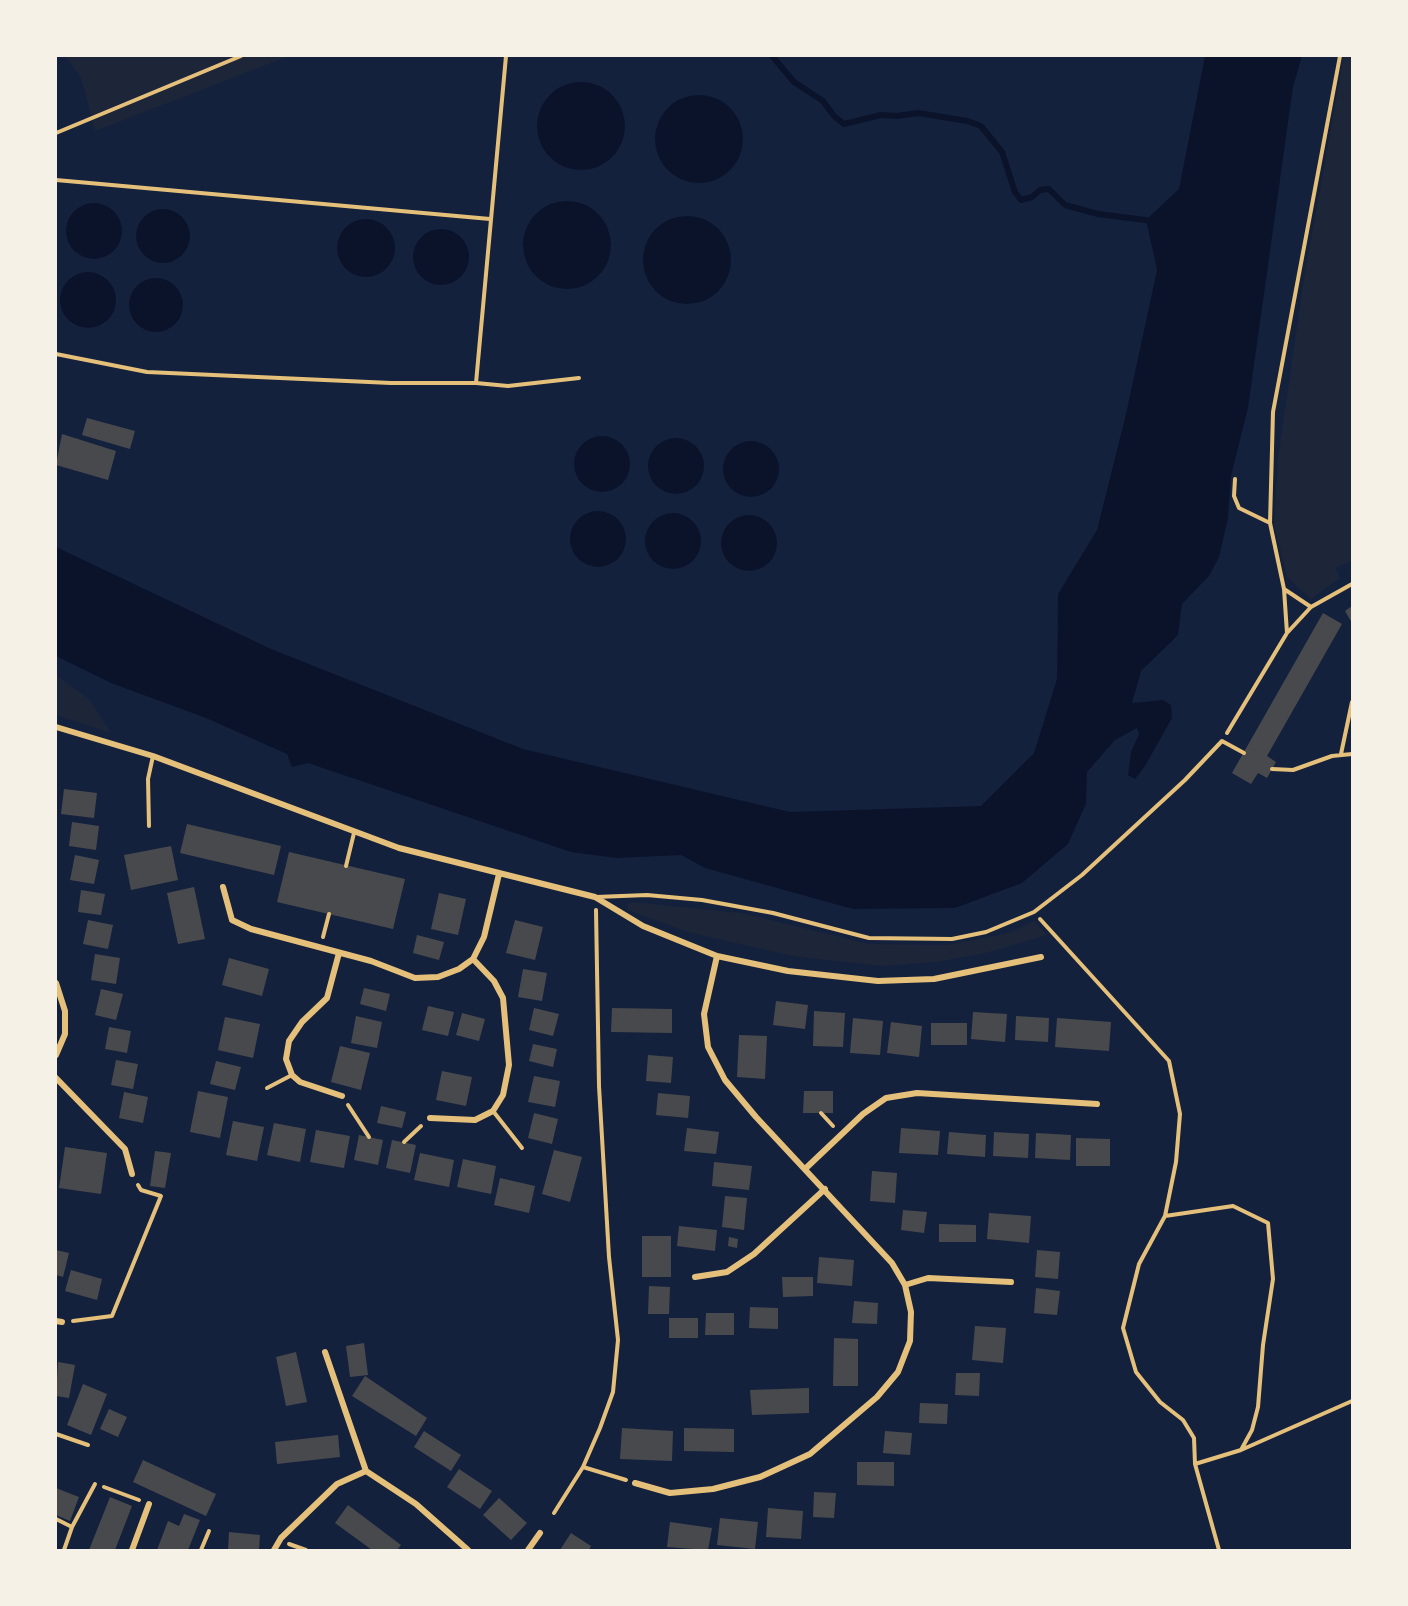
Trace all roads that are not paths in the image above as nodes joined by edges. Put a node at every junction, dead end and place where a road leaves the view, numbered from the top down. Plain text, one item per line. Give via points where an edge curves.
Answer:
1 (241, 56) edge
2 (506, 56) edge
3 (56, 133) edge
4 (56, 180) edge
5 (490, 219) junction
6 (56, 354) edge
7 (579, 378) dead end
8 (476, 383) junction
9 (1353, 702) edge
10 (56, 727) edge
11 (1244, 753) dead end
12 (1341, 754) junction
13 (1353, 754) edge
14 (153, 756) junction
15 (1272, 769) dead end
16 (149, 826) dead end
17 (354, 833) junction
18 (346, 866) dead end
19 (499, 874) junction
20 (223, 886) dead end
21 (595, 897) junction
22 (339, 953) junction
23 (717, 956) junction
24 (1041, 957) dead end
25 (473, 959) junction
26 (56, 983) edge
27 (56, 1055) edge
28 (292, 1075) junction
29 (56, 1078) edge
30 (267, 1088) dead end
31 (342, 1096) road end
32 (1097, 1104) dead end
33 (493, 1111) junction
34 (430, 1118) road end
35 (522, 1148) dead end
36 (806, 1169) junction
37 (132, 1174) road end
38 (825, 1189) junction
39 (695, 1277) dead end
40 (1011, 1281) dead end
41 (905, 1285) junction
42 (325, 1352) dead end
43 (56, 1434) edge
44 (88, 1445) dead end
45 (366, 1471) junction
46 (635, 1483) road end
47 (95, 1484) road end
48 (149, 1504) road end
49 (56, 1519) edge
50 (72, 1527) junction
51 (209, 1531) dead end
52 (540, 1533) dead end
53 (289, 1544) dead end
54 (64, 1551) edge
55 (132, 1551) edge
56 (201, 1551) edge
57 (274, 1551) edge
58 (306, 1551) edge
59 (468, 1551) edge
60 (528, 1551) edge

1 - 3 lane
2 - 5 lane
4 - 5 lane
5 - 8 lane
6 - 8 lane via 147,372
7 - 8 lane via 508,387
9 - 12 lane
10 - 14 street
11 - 21 lane via 1222,741 1082,875 1034,912 986,932 952,939 869,938 702,900 647,895
12 - 13 lane
12 - 15 lane via 1293,770
14 - 16 lane via 148,779
14 - 17 street
17 - 18 lane
17 - 19 street
19 - 21 street
19 - 25 street via 484,937
20 - 22 street via 232,920 251,929
21 - 23 street via 643,926
22 - 25 street via 415,978 438,977
22 - 28 street via 327,998 289,1041 286,1059
23 - 24 street via 788,971 878,981 934,979
23 - 36 street via 704,1014 708,1047 725,1080
25 - 33 street via 494,981 503,998 506,1017 509,1065 503,1095
26 - 27 street via 65,1011 65,1034
28 - 30 lane
28 - 31 street via 316,1089
29 - 37 street via 125,1149
32 - 36 street via 917,1093 886,1098 863,1114
33 - 34 street via 475,1120
33 - 35 lane
36 - 38 street
38 - 39 street via 754,1254 727,1272
38 - 41 street via 892,1263
40 - 41 street via 928,1278
41 - 46 street via 911,1312 910,1341 898,1372 877,1397 810,1454 760,1477 713,1488 670,1493
42 - 45 street
43 - 44 lane
45 - 57 street via 336,1484 281,1538
45 - 59 street via 416,1504
47 - 50 lane
48 - 55 street
49 - 50 lane
50 - 54 lane
51 - 56 lane
52 - 60 street
53 - 58 lane

